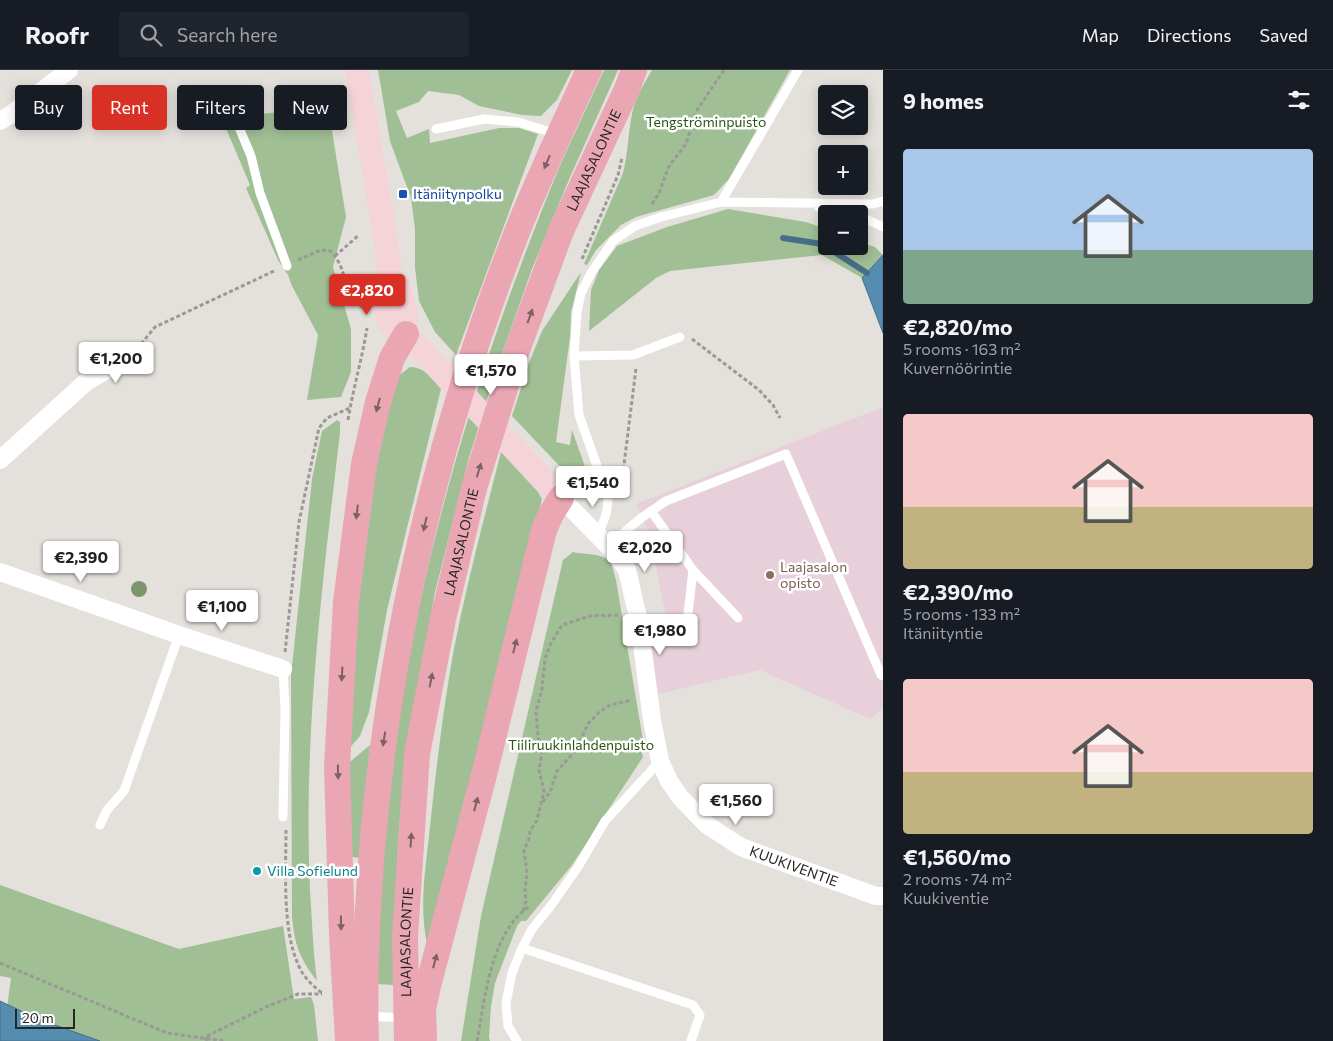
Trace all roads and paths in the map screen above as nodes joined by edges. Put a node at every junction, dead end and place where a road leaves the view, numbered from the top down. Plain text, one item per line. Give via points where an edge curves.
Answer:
1 (69, 70) edge
2 (357, 70) edge
3 (589, 70) edge
4 (634, 70) edge
5 (724, 70) edge
6 (798, 70) edge
7 (0, 121) edge
8 (436, 129) dead end
9 (240, 130) edge
10 (560, 134) junction
11 (883, 201) edge
12 (721, 202) junction
13 (802, 203) junction
14 (818, 207) edge
15 (868, 220) edge
16 (644, 223) junction
17 (883, 227) edge
18 (359, 235) dead end
19 (336, 256) junction
20 (287, 266) junction
21 (370, 310) dead end
22 (680, 337) joint
23 (410, 338) junction
24 (638, 353) junction
25 (574, 356) junction
26 (129, 357) joint
27 (350, 408) dead end
28 (780, 418) dead end
29 (0, 460) edge
30 (561, 498) junction
31 (651, 511) junction
32 (603, 534) junction
33 (693, 570) junction
34 (0, 572) edge
35 (638, 616) junction
36 (738, 618) dead end
37 (179, 635) junction
38 (283, 668) junction
39 (883, 676) edge
40 (649, 695) junction
41 (660, 760) junction
42 (541, 805) junction
43 (284, 817) joint
44 (100, 825) dead end
45 (883, 896) edge
46 (523, 911) dead end
47 (522, 948) junction
48 (0, 964) edge
49 (366, 1028) edge
50 (406, 1030) edge
51 (206, 1039) edge
52 (224, 1041) edge
53 (348, 1041) edge
54 (424, 1041) edge
55 (517, 1041) edge
56 (691, 1041) edge

1 - 7 street
2 - 23 main road via 390,278 400,290
3 - 10 main road
50 -> 4 main road, LAAJASALONTIE via 405,936 417,754 443,619 474,488 516,353 561,231
5 - 16 path via 697,110 686,144 669,166
6 - 12 lane
8 - 10 lane via 484,119 518,122
9 - 20 lane
10 -> 49 main road via 521,223 476,348 436,477 409,596 376,795 367,924
11 - 13 lane via 873,204
12 - 13 lane
12 - 16 lane
13 - 14 lane
15 - 17 lane
16 - 25 lane via 612,241 591,273 581,293 577,312
18 - 19 path
19 - 20 path via 321,250
19 - 21 path via 342,265 349,293 355,302
20 - 26 path via 155,327
22 - 24 lane
22 - 28 path via 690,337 759,390
23 - 30 main road, KUUKIVENTIE
23 -> 53 main road via 392,358 364,464 346,602 337,767
24 - 25 lane
24 - 32 path via 620,496 614,516
25 - 32 lane via 579,415 608,498
26 - 29 street via 86,382
27 - 38 path via 327,418 319,428 299,522
30 - 32 street, KUUKIVENTIE
54 -> 30 main road via 423,1009 428,986 544,530
31 - 32 lane
31 - 33 lane
31 - 39 lane via 666,501 786,454
32 - 35 street, KUUKIVENTIE via 627,570
33 - 35 lane via 687,623 683,629 674,633 665,631
33 - 36 lane
34 - 37 street
35 - 40 street, KUUKIVENTIE
35 - 42 path via 590,616 562,625 551,643 536,711 542,752 539,770 544,791
37 - 38 street
37 - 44 lane via 124,791 107,810
38 - 43 lane
40 - 41 street, KUUKIVENTIE
40 - 42 path via 610,705 598,713 588,724 576,750 557,771 550,792
41 - 45 street, KUUKIVENTIE via 669,780 691,811 726,839 762,856
41 - 47 lane via 605,821
42 - 46 path via 524,850 527,873
43 - 51 path via 290,940 302,972 322,994 298,994
47 - 55 lane via 512,972 506,1004 508,1026
47 - 56 lane via 694,1005 700,1015
48 - 51 path via 168,1033
49 - 50 lane
51 - 52 path

